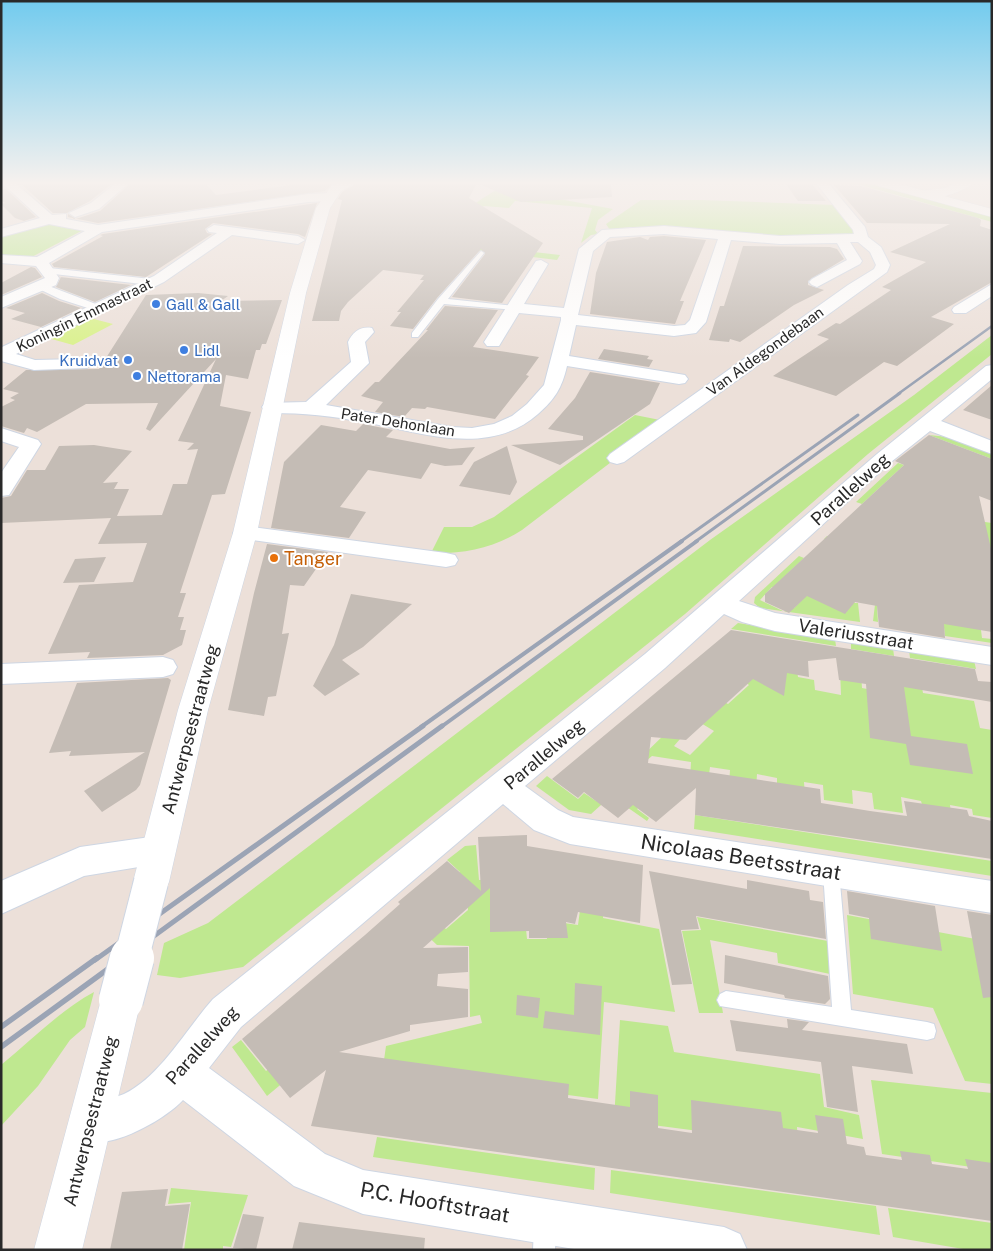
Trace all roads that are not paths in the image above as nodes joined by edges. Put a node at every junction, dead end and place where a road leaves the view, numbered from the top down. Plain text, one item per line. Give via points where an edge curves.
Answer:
1 (75, 241) edge
2 (214, 241) edge
3 (314, 241) edge
4 (596, 241) edge
5 (724, 241) edge
6 (843, 241) edge
7 (865, 241) edge
8 (481, 253) dead end
9 (1, 259) edge
10 (541, 264) dead end
11 (45, 266) junction
12 (152, 282) junction
13 (817, 282) dead end
14 (41, 286) junction
15 (992, 289) edge
16 (441, 300) junction
17 (1, 303) edge
18 (97, 308) junction
19 (514, 308) junction
20 (960, 310) dead end
21 (569, 316) junction
22 (366, 332) dead end
23 (415, 335) dead end
24 (493, 342) dead end
25 (560, 360) junction
26 (81, 364) dead end
27 (992, 370) edge
28 (679, 380) dead end
29 (272, 407) junction
30 (311, 408) junction
31 (928, 423) junction
32 (992, 430) edge
33 (1, 434) edge
34 (962, 436) junction
35 (992, 448) edge
36 (617, 458) dead end
37 (1, 490) edge
38 (245, 533) junction
39 (446, 560) dead end
40 (722, 604) junction
41 (992, 656) edge
42 (163, 668) dead end
43 (1, 674) edge
44 (504, 787) junction
45 (154, 866) junction
46 (831, 871) junction
47 (1, 898) edge
48 (992, 898) edge
49 (726, 1000) dead end
50 (842, 1018) junction
51 (927, 1031) dead end
52 (180, 1073) junction
53 (91, 1121) junction
54 (545, 1235) edge
55 (58, 1250) edge
56 (724, 1250) edge

1 - 11 street via 46,257
2 - 12 street, Koningin Emmastraat
3 - 29 street, Antwerpsestraatweg via 298,293
4 - 21 street, Pater Dehonlaan via 586,249
5 - 21 street via 698,322 690,329 674,331
6 - 13 street via 855,261
7 - 36 street, Van Aldegondebaan via 876,250 883,264 880,272 853,288
8 - 16 lane
9 - 11 street
10 - 19 street
11 - 12 street
11 - 14 street via 52,278 51,282
12 - 18 street, Koningin Emmastraat
14 - 17 street
14 - 18 street
15 - 20 street
16 - 19 lane
16 - 23 lane
18 - 26 street, Koningin Emmastraat via 8,351 4,356 34,365
19 - 21 street
19 - 24 street
21 - 25 street, Pater Dehonlaan
22 - 30 street via 354,343 360,363
25 - 28 street
25 - 30 street, Pater Dehonlaan via 553,386 541,402 526,415 492,432 454,433
27 - 31 street, Parallelweg
29 - 30 street, Pater Dehonlaan
29 - 38 street, Antwerpsestraatweg
31 - 34 street
31 - 40 street, Parallelweg via 884,458
32 - 34 street via 976,427
33 - 37 street via 31,444
34 - 35 street
38 - 39 street
38 - 45 street, Antwerpsestraatweg via 192,710
40 - 41 street, Valeriusstraat via 775,622
40 - 44 street, Parallelweg
42 - 43 street
44 - 46 street, Nicolaas Beetsstraat via 546,820 570,830
44 - 52 street, Parallelweg via 227,1013
45 - 47 street via 80,862
45 - 53 street, Antwerpsestraatweg, bridge
46 - 48 street, Nicolaas Beetsstraat
46 - 50 lane
49 - 50 lane
50 - 51 lane
52 - 53 street, Parallelweg via 149,1102 134,1111
52 - 54 street, P.C. Hooftstraat via 226,1104 310,1170 334,1182 363,1192
53 - 55 street, Antwerpsestraatweg
54 - 56 street, P.C. Hooftstraat

